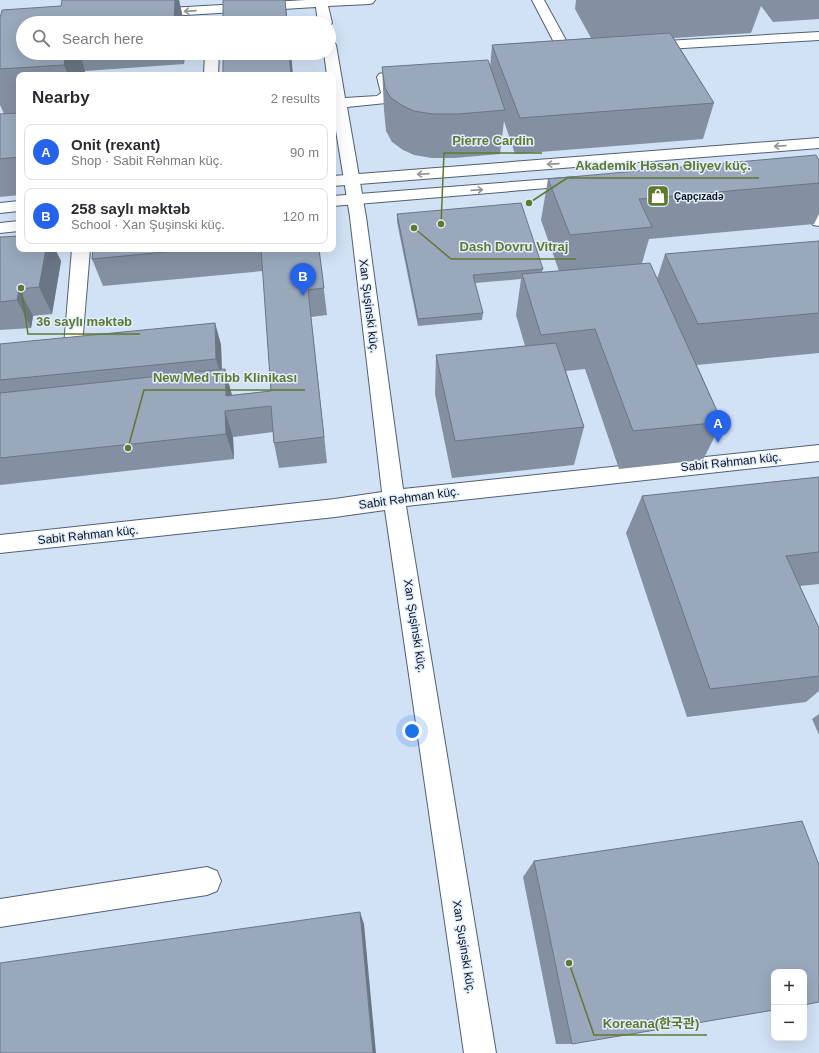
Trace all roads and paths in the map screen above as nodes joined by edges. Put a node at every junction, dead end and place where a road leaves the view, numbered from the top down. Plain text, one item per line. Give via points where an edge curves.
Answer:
1 (369, 0) edge
2 (538, 0) edge
3 (321, 2) edge
4 (212, 10) junction
5 (141, 14) edge
6 (212, 16) edge
7 (324, 16) edge
8 (819, 36) edge
9 (636, 47) edge
10 (596, 50) edge
11 (212, 60) edge
12 (332, 60) edge
13 (211, 72) edge
14 (334, 72) edge
15 (406, 73) edge
16 (336, 86) edge
17 (339, 103) junction
18 (819, 143) edge
19 (594, 181) edge
20 (794, 182) edge
21 (336, 184) edge
22 (346, 193) edge
23 (16, 206) edge
24 (0, 208) edge
25 (819, 221) edge
26 (16, 226) edge
27 (0, 228) edge
28 (81, 252) edge
29 (74, 346) edge
30 (819, 453) edge
31 (395, 499) junction
32 (0, 544) edge
33 (207, 881) dead end
34 (0, 913) edge
35 (480, 1053) edge

1 - 3 street
2 - 10 street via 563,47 572,51
3 - 4 street
3 - 7 street
4 -> 5 street
4 - 6 street
8 - 9 street
11 - 13 street
12 - 14 street, Xan Şuşinski küç.
15 - 17 street via 384,77 388,94 381,100
16 - 17 street, Xan Şuşinski küç.
17 - 22 street, Xan Şuşinski küç.
18 -> 22 street
22 -> 19 street
20 - 25 street
21 - 22 street
22 - 31 street, Xan Şuşinski küç.
23 - 24 street
26 - 27 street
28 - 29 street
30 - 31 street, Sabit Rəhman küç.
31 - 32 street, Sabit Rəhman küç. via 335,508
31 - 35 street, Xan Şuşinski küç.
33 - 34 street

